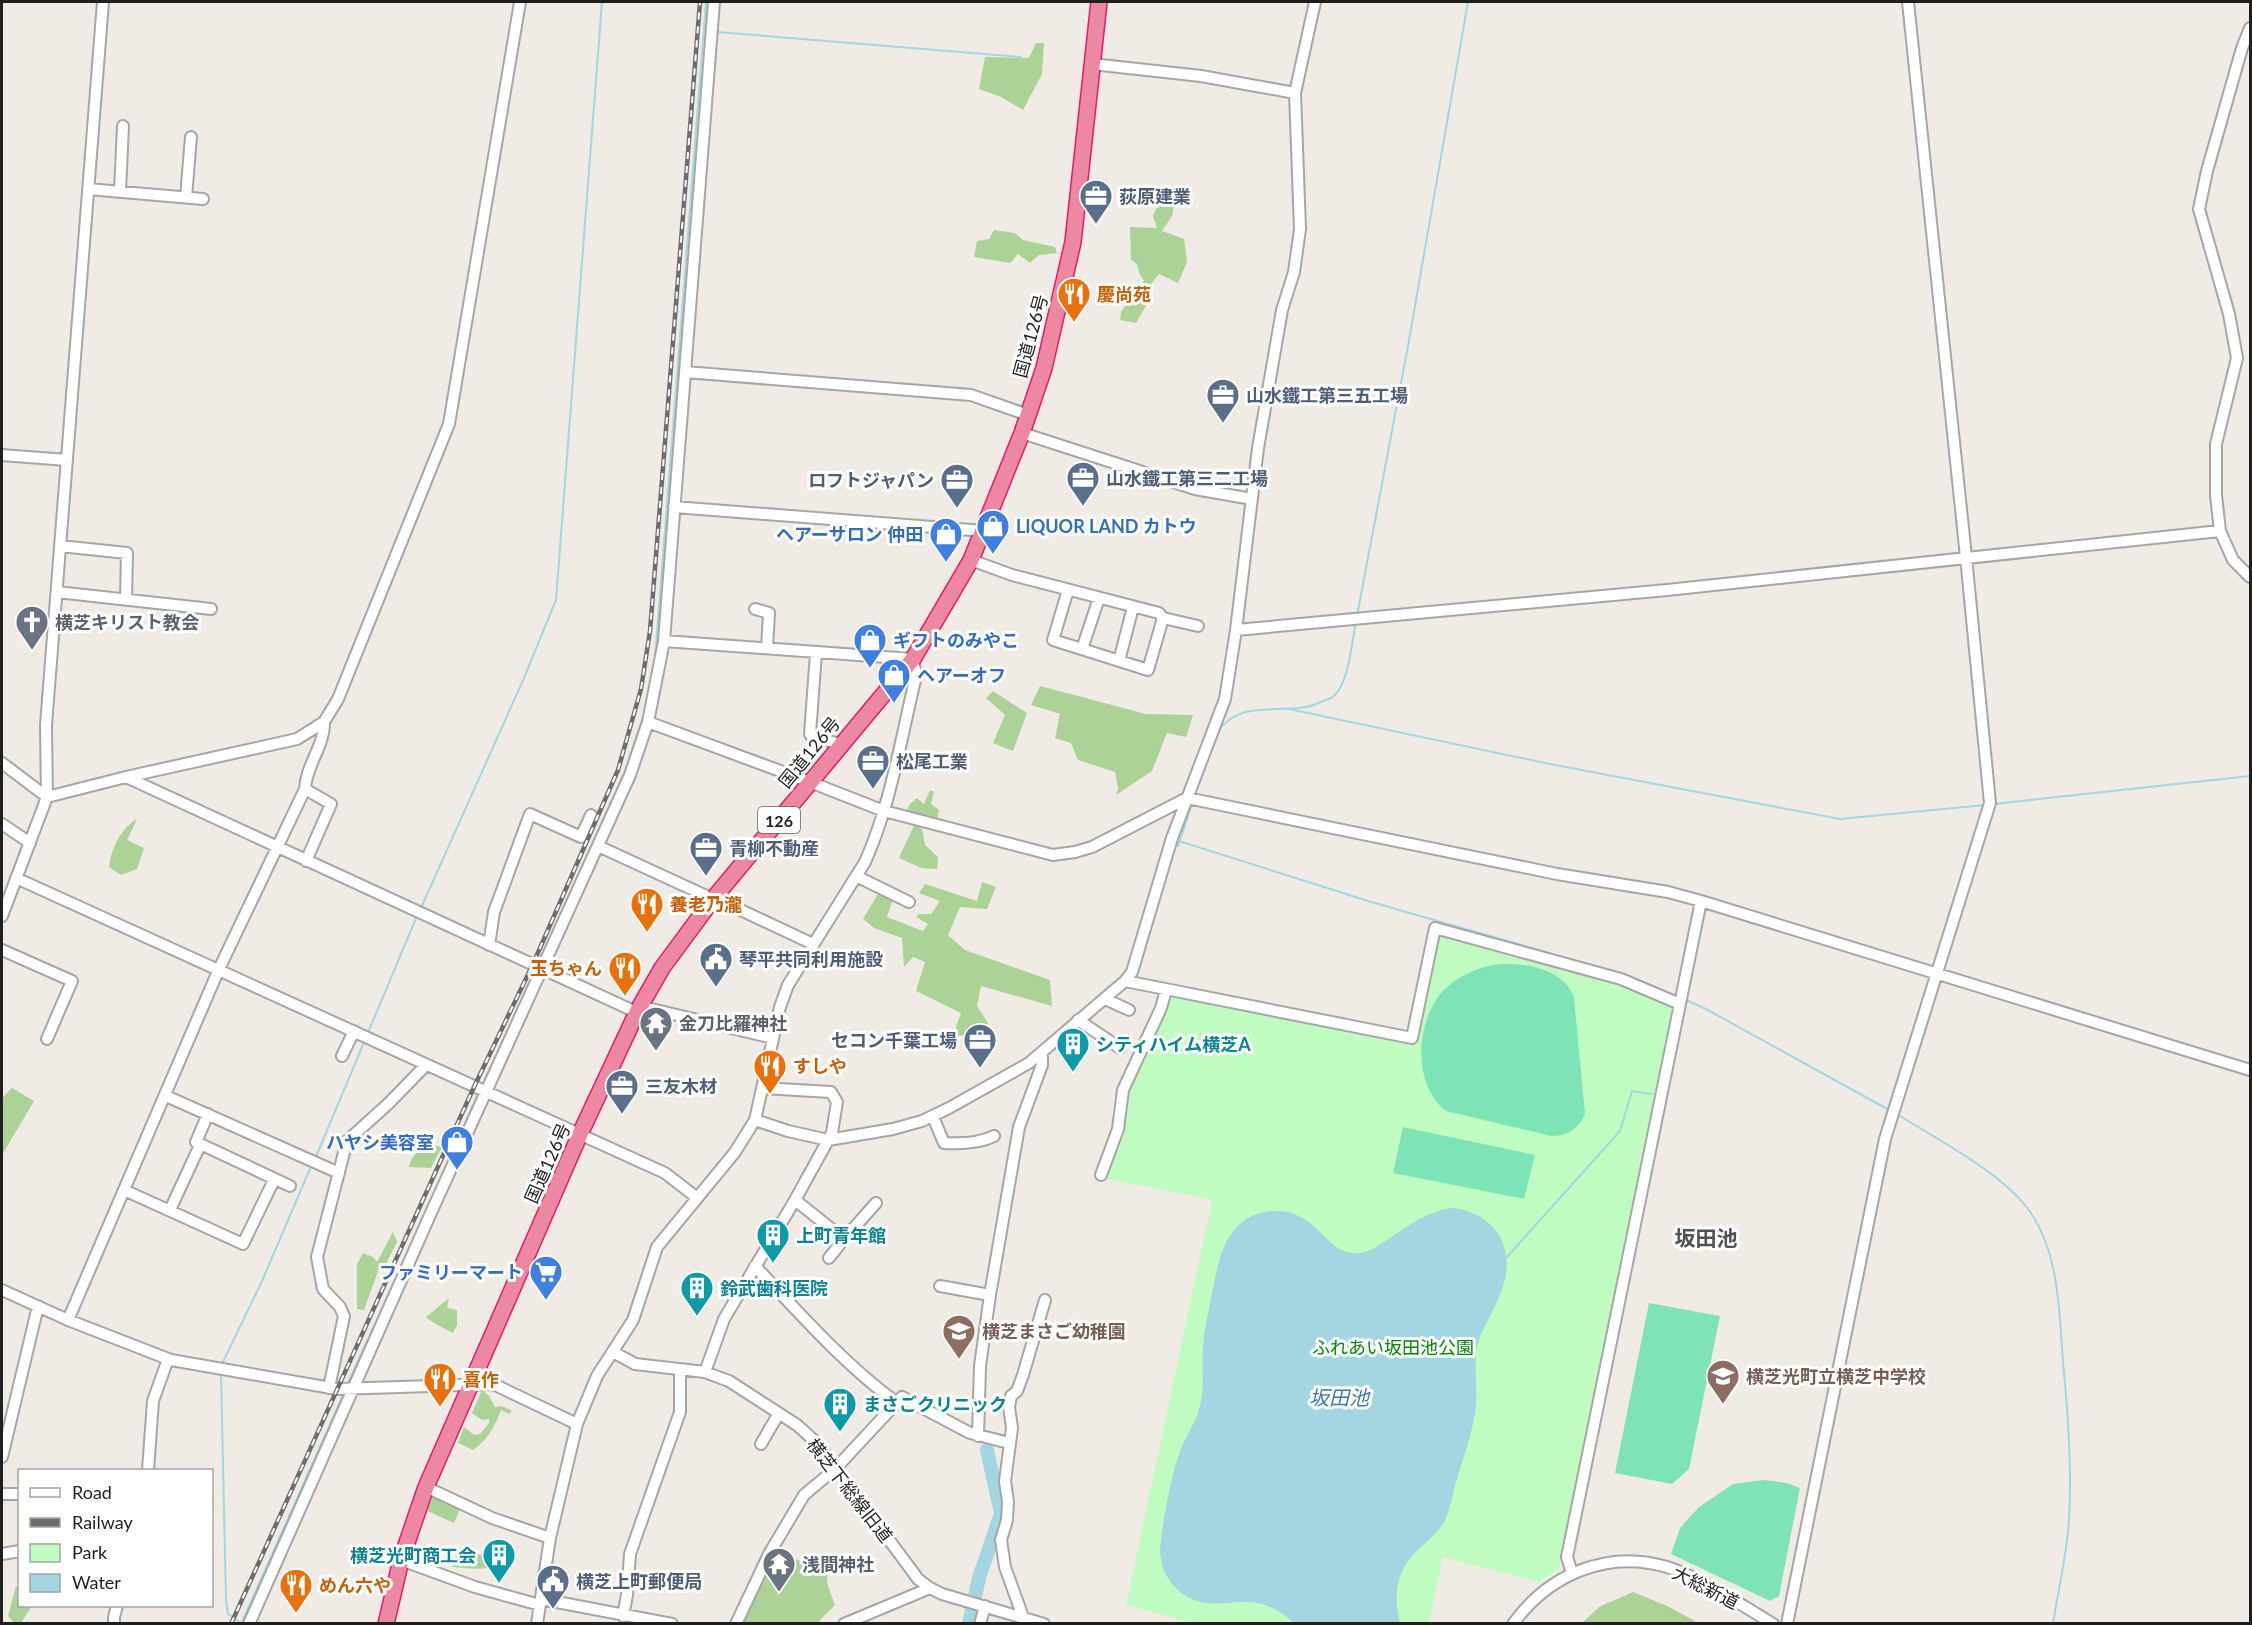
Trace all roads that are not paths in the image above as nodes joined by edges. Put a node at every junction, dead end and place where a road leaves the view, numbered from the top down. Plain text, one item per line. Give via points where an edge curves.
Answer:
1 (103, 2) edge
2 (520, 2) edge
3 (714, 2) edge
4 (1099, 2) edge
5 (1315, 2) edge
6 (1908, 2) edge
7 (2250, 28) edge
8 (1092, 64) junction
9 (1295, 93) junction
10 (123, 126) dead end
11 (191, 137) dead end
12 (88, 189) junction
13 (120, 191) junction
14 (186, 197) junction
15 (203, 199) dead end
16 (686, 372) junction
17 (1028, 415) junction
18 (1022, 433) junction
19 (2, 455) edge
20 (67, 460) junction
21 (1252, 499) junction
22 (674, 507) junction
23 (984, 531) junction
24 (2220, 531) junction
25 (60, 546) junction
26 (1966, 557) junction
27 (971, 560) junction
28 (2250, 577) edge
29 (1068, 590) junction
30 (57, 592) junction
31 (1099, 598) junction
32 (126, 599) junction
33 (1133, 607) junction
34 (211, 609) dead end
35 (755, 609) dead end
36 (1163, 618) junction
37 (1198, 626) dead end
38 (1236, 630) junction
39 (664, 641) junction
40 (767, 648) junction
41 (1082, 649) junction
42 (816, 653) junction
43 (913, 659) junction
44 (1119, 661) junction
45 (324, 722) junction
46 (648, 722) junction
47 (841, 744) junction
48 (2, 763) edge
49 (126, 777) junction
50 (810, 782) junction
51 (304, 789) junction
52 (47, 797) junction
53 (1187, 798) junction
54 (884, 811) junction
55 (591, 815) dead end
56 (2, 824) edge
57 (30, 843) junction
58 (598, 846) junction
59 (278, 847) junction
60 (306, 861) junction
61 (856, 876) junction
62 (16, 878) junction
63 (714, 898) junction
64 (1701, 901) junction
65 (909, 902) dead end
66 (2, 916) edge
67 (813, 944) junction
68 (489, 945) junction
69 (2, 950) edge
70 (540, 967) junction
71 (219, 969) junction
72 (1938, 973) junction
73 (1125, 981) junction
74 (1166, 990) junction
75 (1105, 999) junction
76 (1680, 1004) junction
77 (638, 1009) junction
78 (1129, 1010) dead end
79 (1078, 1020) junction
80 (354, 1031) junction
81 (773, 1038) junction
82 (47, 1039) dead end
83 (1120, 1048) dead end
84 (1042, 1053) junction
85 (342, 1056) dead end
86 (426, 1065) junction
87 (2250, 1070) edge
88 (762, 1088) junction
89 (486, 1092) junction
90 (165, 1096) junction
91 (208, 1114) junction
92 (933, 1117) junction
93 (755, 1120) junction
94 (580, 1134) junction
95 (828, 1140) junction
96 (989, 1142) dead end
97 (200, 1145) junction
98 (339, 1173) junction
99 (1101, 1175) dead end
100 (274, 1180) junction
101 (290, 1186) dead end
102 (124, 1190) junction
103 (696, 1197) junction
104 (795, 1200) junction
105 (876, 1203) dead end
106 (170, 1210) junction
107 (844, 1239) junction
108 (829, 1258) dead end
109 (755, 1266) junction
110 (940, 1286) dead end
111 (2, 1290) edge
112 (990, 1294) junction
113 (1045, 1300) dead end
114 (38, 1306) junction
115 (68, 1320) junction
116 (613, 1352) junction
117 (168, 1359) junction
118 (680, 1371) junction
119 (705, 1372) junction
120 (472, 1384) junction
121 (343, 1390) junction
122 (897, 1403) junction
123 (779, 1413) junction
124 (577, 1424) junction
125 (978, 1436) junction
126 (1009, 1443) junction
127 (761, 1444) dead end
128 (2, 1457) edge
129 (148, 1469) edge
130 (835, 1469) junction
131 (426, 1487) junction
132 (2, 1494) edge
133 (18, 1494) edge
134 (550, 1538) junction
135 (18, 1551) edge
136 (2, 1554) edge
137 (401, 1560) junction
138 (1572, 1573) junction
139 (930, 1588) junction
140 (540, 1602) junction
141 (985, 1606) junction
142 (117, 1607) edge
143 (622, 1616) junction
144 (1023, 1617) junction
145 (114, 1623) edge
146 (249, 1623) edge
147 (386, 1623) edge
148 (537, 1623) edge
149 (672, 1623) edge
150 (736, 1623) edge
151 (844, 1623) edge
152 (980, 1623) edge
153 (1044, 1623) edge
154 (1513, 1623) edge
155 (1773, 1623) edge
156 (1786, 1623) edge

1 - 12 street
2 - 45 street via 449,424 342,689
3 - 16 street
4 - 8 highway, 国道126号 / 126
5 - 9 street
6 - 26 street
7 - 24 street via 2199,209 2229,314 2237,358 2216,444
8 - 9 street via 1201,76
8 - 17 highway, 国道126号 / 126 via 1073,242 1044,368
9 - 21 street via 1300,229 1294,272 1278,328
10 - 13 street
11 - 14 street
12 - 13 street
12 - 20 street
13 - 14 street
14 - 15 street
16 - 17 street via 971,395
16 - 22 street
17 - 18 highway, 国道126号 / 126
18 - 21 street via 1194,489
18 - 23 highway, 国道126号 / 126
19 - 20 street
20 - 25 street
21 - 38 street
22 - 23 street
22 - 39 street
23 - 27 highway, 国道126号 / 126
24 - 26 street
24 - 28 street via 2233,560
25 - 30 street
25 - 32 street via 127,553
26 - 38 street via 1667,590
26 - 72 street via 1990,803
27 - 29 street
27 - 43 highway, 国道126号 / 126
29 - 31 street
29 - 41 street via 1053,640
30 - 32 street
30 - 52 street via 46,725
31 - 33 street
31 - 41 street
32 - 34 street
33 - 36 street via 1159,613
33 - 44 street
35 - 40 street via 769,613
36 - 37 street
36 - 44 street via 1148,670
38 - 53 street via 1225,699
39 - 40 street
39 - 46 street
40 - 42 street
41 - 44 street
42 - 43 street
42 - 47 street via 809,731 812,737
43 - 47 highway, 国道126号 / 126
43 - 54 street via 916,676
45 - 49 street via 297,739
45 - 51 street
46 - 50 street
46 - 58 street via 630,775
47 - 50 highway, 国道126号 / 126
48 - 52 street
49 - 52 street
49 - 59 street
50 - 54 street
50 - 63 highway, 国道126号 / 126
51 - 59 street
51 - 60 street via 331,804
52 - 57 street
53 - 54 street via 1092,847 1053,855
53 - 64 street
53 - 73 street
54 - 61 street
55 - 68 street via 580,837 530,814 494,912
56 - 57 street
57 - 62 street
58 - 63 street
58 - 70 street
59 - 60 street
59 - 71 street
60 - 68 street
61 - 65 street
61 - 67 street
62 - 66 street
62 - 71 street
63 - 67 street
63 - 77 highway, 国道126号 / 126 via 662,968
64 - 72 street
64 - 76 street
67 - 81 street via 788,985
68 - 70 street
69 - 82 street via 72,981
70 - 77 street
70 - 89 street
71 - 80 street
71 - 90 street
72 - 87 street
72 - 156 street via 1886,1139
73 - 74 street
73 - 75 street
74 - 76 street via 1412,1038 1435,928 1621,979
74 - 99 street via 1123,1090 1118,1129
75 - 78 street
75 - 79 street
76 - 138 street via 1567,1557
77 - 81 street
77 - 94 highway, 国道126号 / 126
79 - 83 street
79 - 84 street
80 - 85 street
80 - 86 street
81 - 88 street
84 - 92 street
84 - 112 street via 1042,1065 1019,1127
86 - 89 street
86 - 98 street via 347,1141
88 - 93 street
88 - 95 street via 831,1092 837,1102
89 - 94 street
89 - 121 street
90 - 91 street
90 - 102 street
91 - 97 street via 196,1142
91 - 98 street
92 - 95 street via 907,1126
92 - 96 street via 944,1143
93 - 95 street
93 - 103 street via 735,1152
94 - 103 street via 665,1173
94 - 120 highway, 国道126号 / 126
95 - 104 street
97 - 100 street
97 - 106 street
98 - 121 street via 317,1257 323,1289 344,1316
100 - 101 street
100 - 106 street via 243,1244
102 - 106 street
102 - 115 street
103 - 116 street via 657,1247 633,1320
104 - 107 street
104 - 109 street
105 - 107 street
107 - 108 street
109 - 119 street via 724,1319
109 - 122 street via 870,1383
110 - 112 street
111 - 114 street
112 - 125 street via 980,1366
113 - 126 street via 1023,1375 1011,1396
114 - 115 street
114 - 128 street
115 - 117 street
116 - 118 street, 横芝下総線旧道 via 635,1364
116 - 124 street via 597,1376
117 - 121 street
117 - 129 street via 153,1401
118 - 119 street, 横芝下総線旧道
118 - 143 street via 680,1412 630,1554
119 - 123 street, 横芝下総線旧道 via 729,1381
120 - 121 street
120 - 124 street via 500,1386
120 - 131 highway, 国道126号 / 126
121 - 146 street
122 - 125 street via 902,1397
122 - 130 street
123 - 127 street
123 - 130 street, 横芝下総線旧道 via 818,1444
124 - 134 street
125 - 126 street
126 - 144 street via 1005,1481 1007,1520 1001,1540 1005,1567
130 - 139 street, 横芝下総線旧道 via 918,1579
130 - 150 street via 804,1495 769,1554
131 - 134 street via 492,1518
131 - 137 highway, 国道126号 / 126
132 - 133 street
134 - 140 street
135 - 136 street
137 - 140 street via 475,1587
137 - 147 highway, 国道126号 / 126
138 - 154 street, 大総新道 via 1548,1587
138 - 155 street, 大総新道 via 1619,1562 1668,1567
139 - 141 street, 横芝下総線旧道
139 - 151 street
140 - 143 street
140 - 148 street
141 - 144 street, 横芝下総線旧道
141 - 152 street
142 - 145 street
143 - 149 street
144 - 153 street, 横芝下総線旧道

